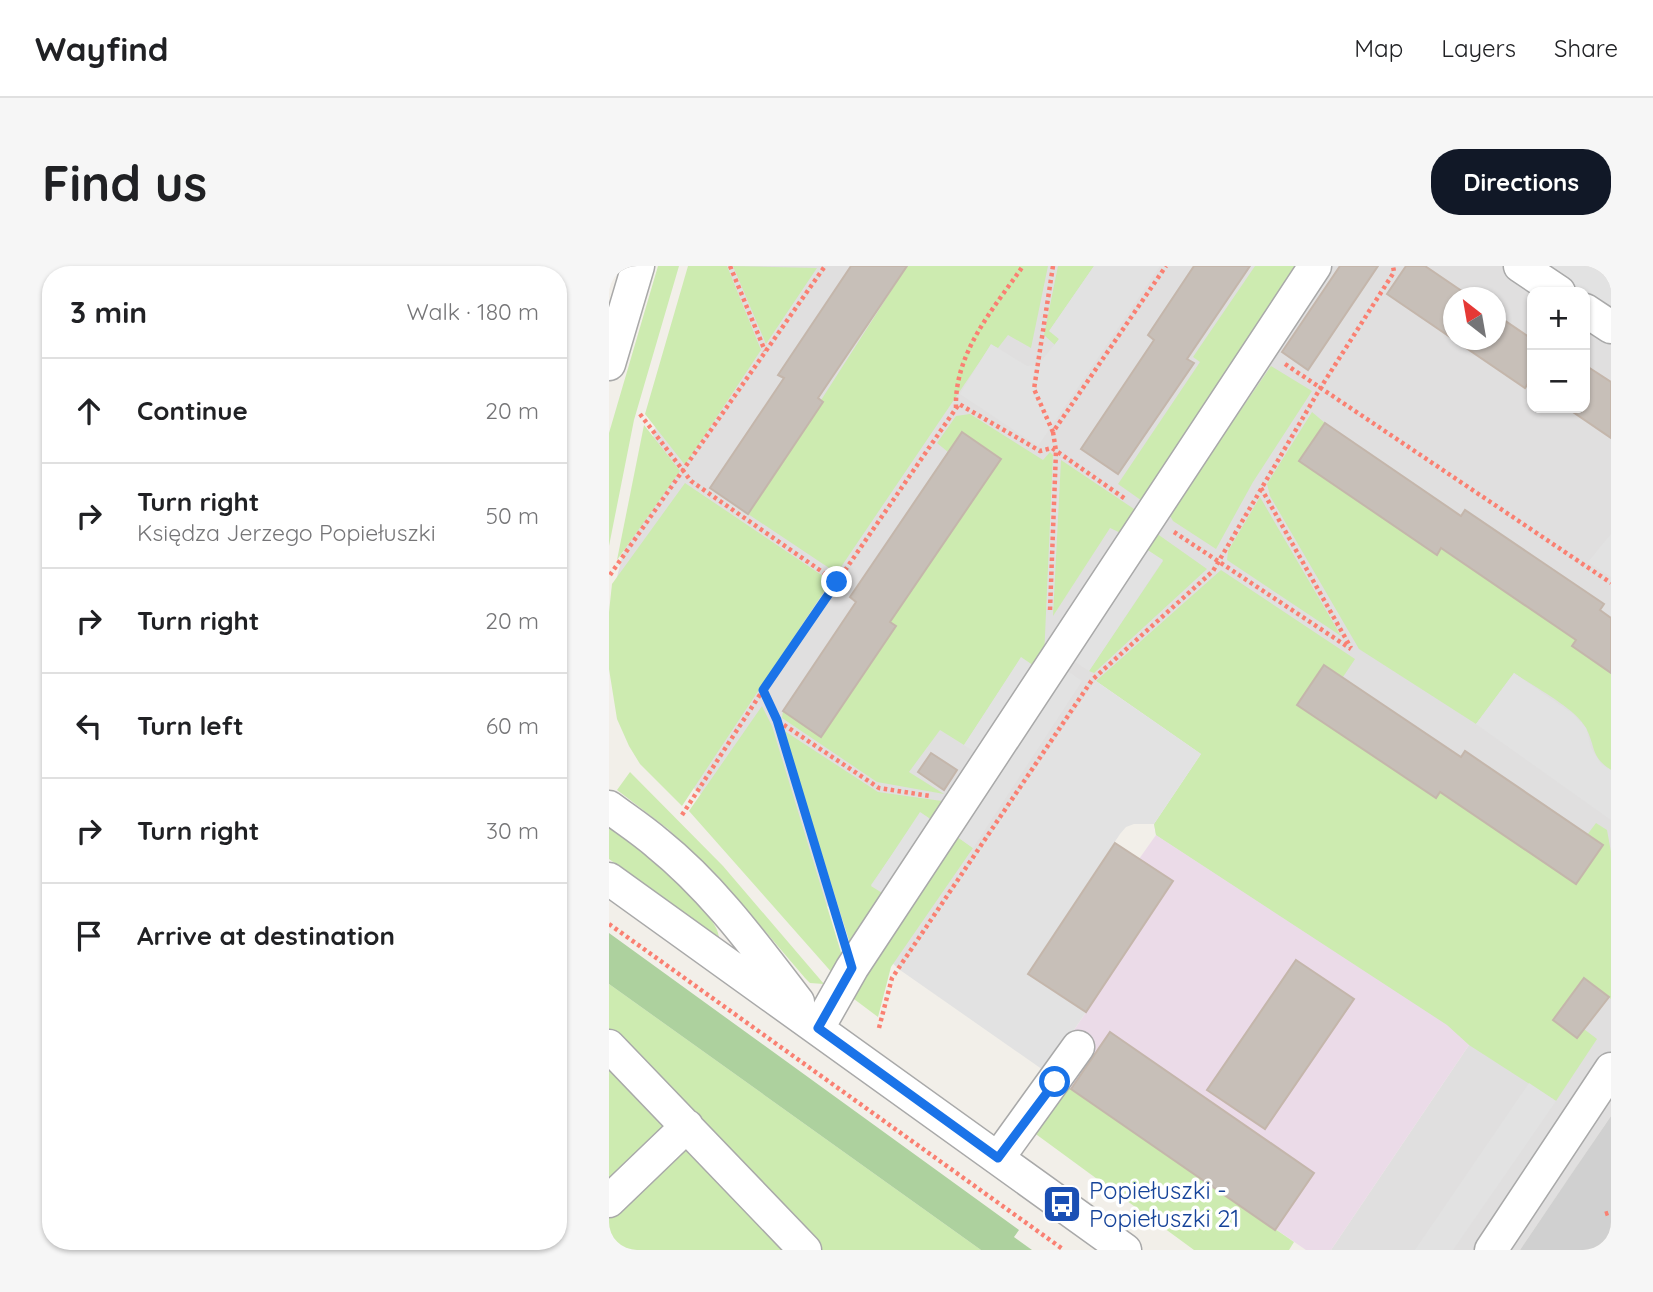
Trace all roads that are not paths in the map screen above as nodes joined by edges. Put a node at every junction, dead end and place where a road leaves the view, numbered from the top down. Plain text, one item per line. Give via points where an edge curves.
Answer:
1 (638, 266) edge
2 (1315, 266) edge
3 (1520, 266) edge
4 (1552, 287) edge
5 (1590, 313) edge
6 (1611, 327) edge
7 (609, 364) edge
8 (609, 807) edge
9 (609, 879) edge
10 (818, 1028) junction
11 (609, 1046) edge
12 (1078, 1047) dead end
13 (1611, 1069) edge
14 (687, 1126) junction
15 (998, 1158) junction
16 (609, 1201) edge
17 (805, 1250) edge
18 (1125, 1250) edge
19 (1491, 1250) edge

1 - 7 street
2 - 10 street via 852,968
3 - 4 street
5 - 6 street
8 - 10 street via 658,844 720,904
9 - 10 street
10 - 15 street
11 - 14 street
12 - 15 street
13 - 19 street
14 - 16 street
14 - 17 street
15 - 18 street

